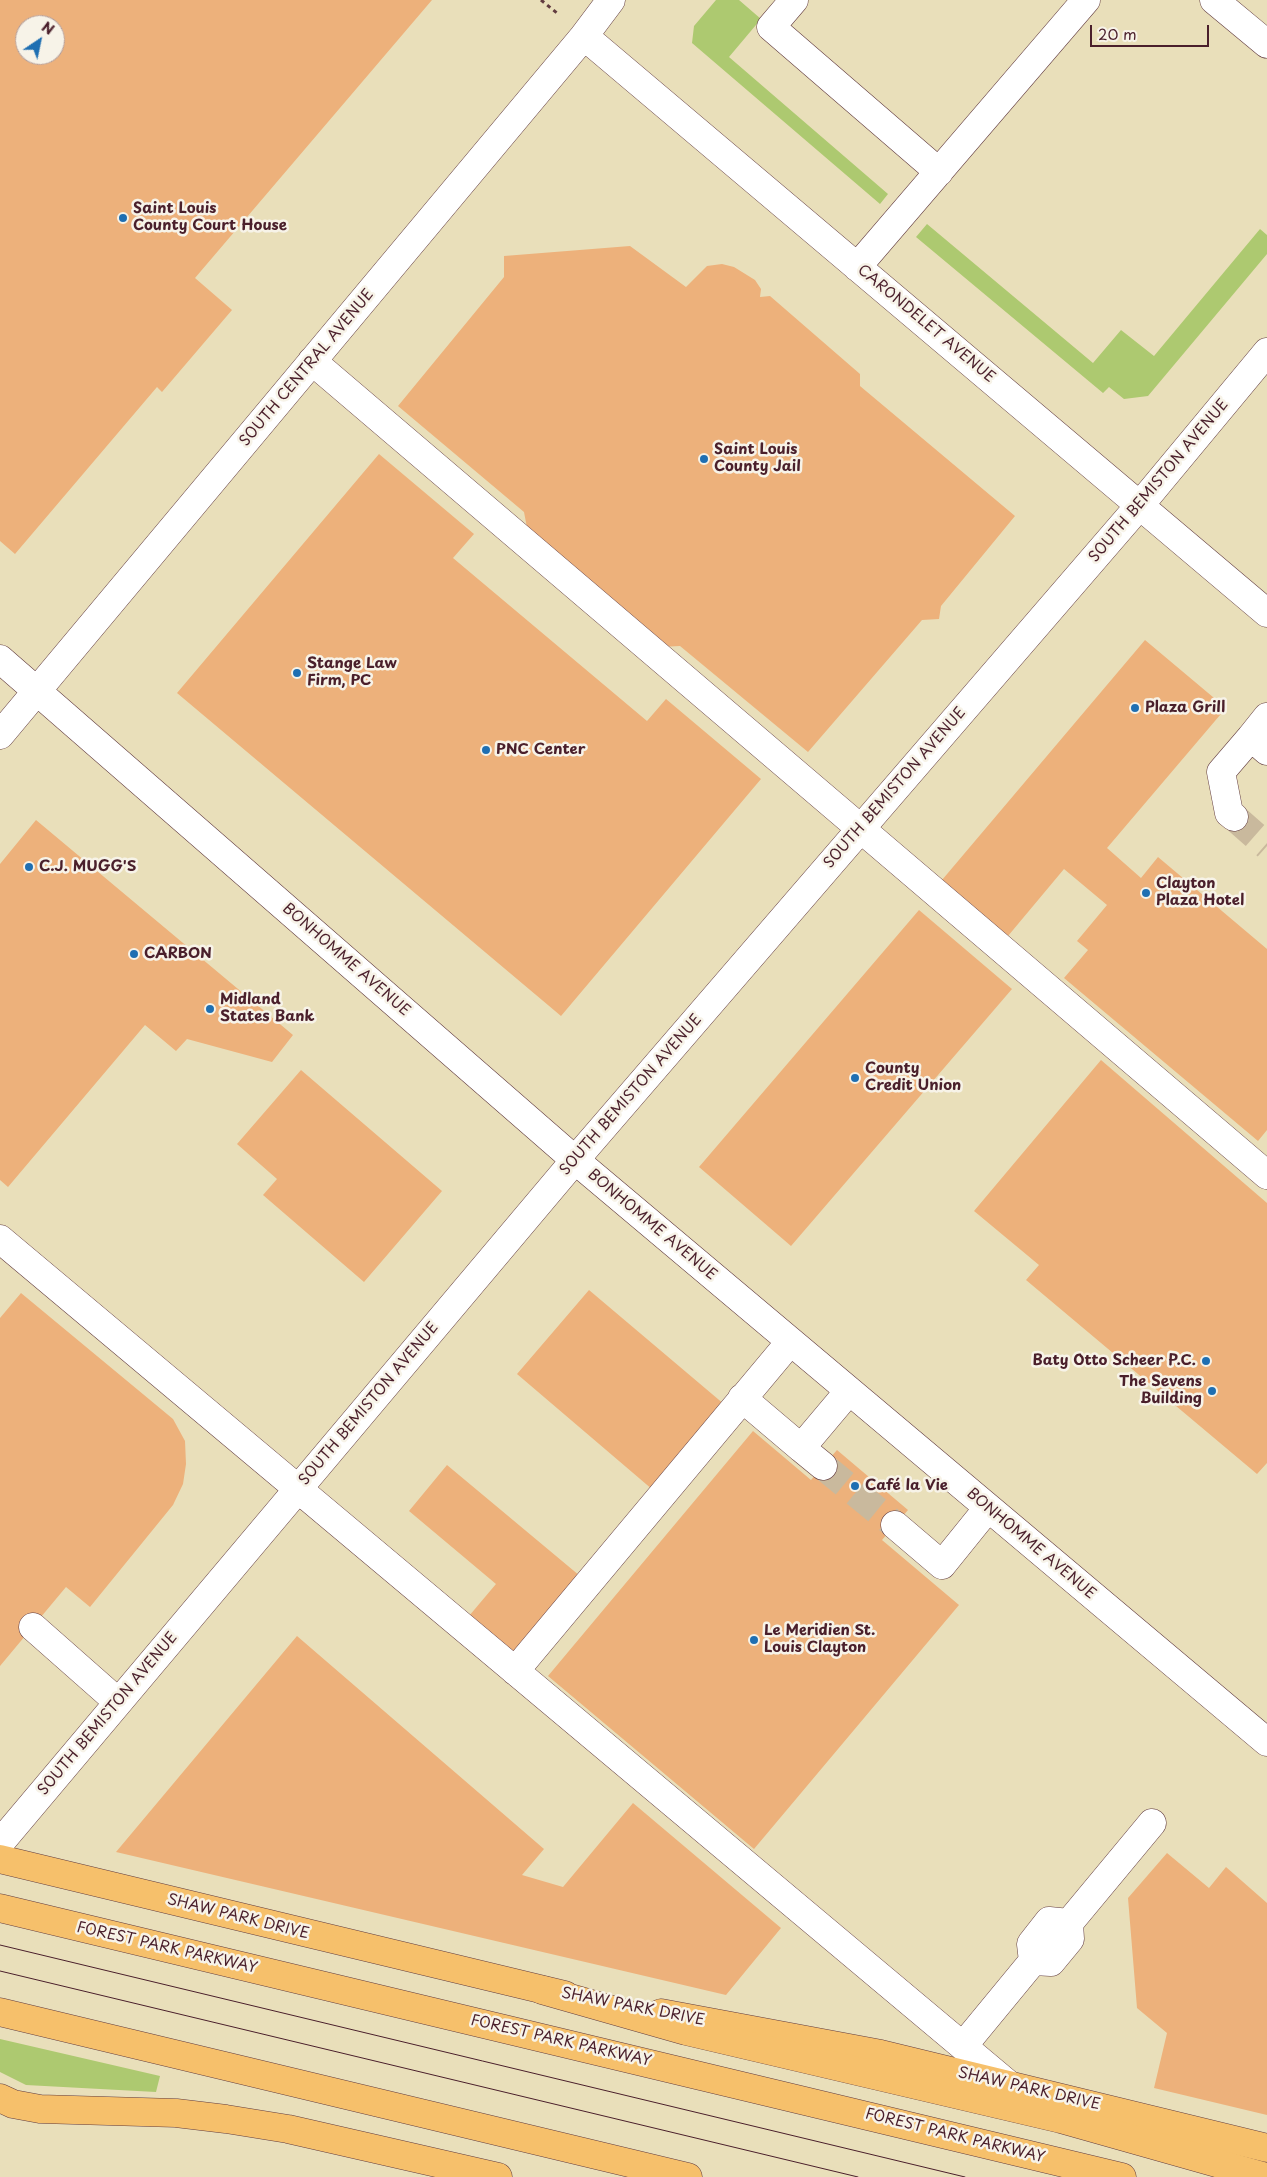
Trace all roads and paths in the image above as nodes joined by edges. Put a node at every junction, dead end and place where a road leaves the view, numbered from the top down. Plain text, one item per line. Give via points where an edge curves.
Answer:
1 (611, 0) edge
2 (794, 0) edge
3 (1086, 0) edge
4 (1214, 0) edge
5 (584, 36) junction
6 (1267, 44) edge
7 (939, 172) junction
8 (857, 267) junction
9 (1267, 352) edge
10 (312, 361) junction
11 (1140, 505) junction
12 (1267, 613) edge
13 (0, 659) edge
14 (38, 690) junction
15 (0, 735) edge
16 (1262, 735) edge
17 (1234, 817) tunnel mouth
18 (860, 830) junction
19 (575, 1160) junction
20 (1267, 1176) edge
21 (0, 1239) edge
22 (790, 1342) junction
23 (848, 1391) junction
24 (742, 1398) junction
25 (801, 1448) junction
26 (824, 1466) tunnel mouth
27 (298, 1489) junction
28 (988, 1508) junction
29 (895, 1525) tunnel mouth
30 (33, 1627) dead end
31 (515, 1671) junction
32 (118, 1702) junction
33 (1267, 1742) edge
34 (1152, 1823) dead end
35 (0, 1843) edge
36 (0, 1859) edge
37 (0, 1908) edge
38 (542, 1990) junction
39 (0, 2012) edge
40 (962, 2046) junction
41 (1008, 2084) junction
42 (0, 2098) edge
43 (1267, 2148) edge
44 (498, 2177) edge
45 (688, 2177) edge
46 (1122, 2177) edge
47 (1266, 2177) edge

1 - 5 street, SOUTH CENTRAL AVENUE
2 - 7 street via 771,27
3 - 7 street
4 - 6 street
5 - 8 street, CARONDELET AVENUE
5 - 10 street, SOUTH CENTRAL AVENUE
7 - 8 street
8 - 11 street, CARONDELET AVENUE
9 - 11 street, SOUTH BEMISTON AVENUE
10 - 14 street, SOUTH CENTRAL AVENUE
10 - 18 street
11 - 12 street, CARONDELET AVENUE
11 - 18 street, SOUTH BEMISTON AVENUE
13 - 14 street, BONHOMME AVENUE
14 - 15 street, SOUTH CENTRAL AVENUE
14 - 19 street, BONHOMME AVENUE
16 - 17 street via 1221,772 1229,813
18 - 19 street, SOUTH BEMISTON AVENUE
18 - 20 street
19 - 22 street, BONHOMME AVENUE
19 - 27 street, SOUTH BEMISTON AVENUE
21 - 27 street
22 - 23 street, BONHOMME AVENUE
22 - 24 street
23 - 25 street
23 - 28 street, BONHOMME AVENUE
24 - 25 street
24 - 31 street
25 - 26 street
27 - 31 street
27 - 32 street, SOUTH BEMISTON AVENUE
28 - 29 street via 936,1573
28 - 33 street, BONHOMME AVENUE
30 - 32 street
31 - 40 street
32 - 35 street, SOUTH BEMISTON AVENUE
34 - 40 street via 1069,1923 1070,1939 1051,1962 1033,1961
36 - 38 main road, SHAW PARK DRIVE
37 - 46 main road, FOREST PARK PARKWAY
38 - 41 main road, SHAW PARK DRIVE via 881,2054
38 - 47 main road via 686,2031 1061,2119
39 - 45 main road
40 - 41 street
41 - 43 main road, SHAW PARK DRIVE
42 - 44 main road via 40,2109 176,2113 226,2119 298,2131

